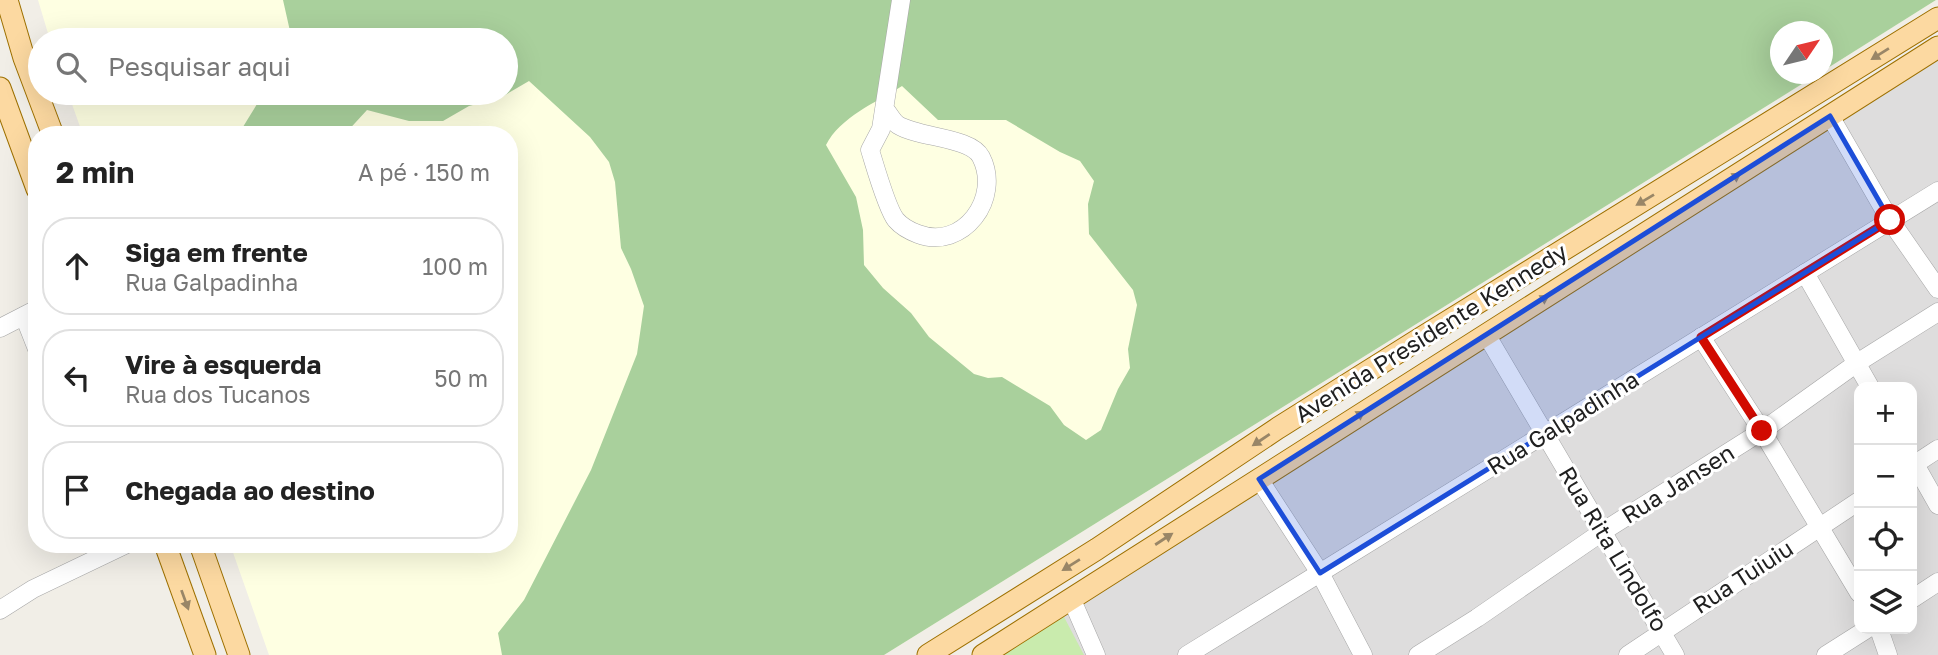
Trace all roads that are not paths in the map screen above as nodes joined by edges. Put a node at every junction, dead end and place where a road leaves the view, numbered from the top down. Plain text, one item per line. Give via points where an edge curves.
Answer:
1 (7, 0) edge
2 (901, 0) edge
3 (1938, 18) edge
4 (1938, 47) edge
5 (28, 69) edge
6 (0, 88) edge
7 (42, 105) edge
8 (885, 109) junction
9 (1830, 116) junction
10 (50, 126) edge
11 (28, 164) edge
12 (1674, 183) junction
13 (1938, 191) edge
14 (1690, 206) junction
15 (1890, 220) junction
16 (1609, 221) junction
17 (1625, 248) junction
18 (1805, 273) junction
19 (1938, 289) edge
20 (1938, 312) edge
21 (28, 313) edge
22 (0, 328) edge
23 (1486, 334) junction
24 (1701, 337) junction
25 (1857, 363) junction
26 (1867, 382) edge
27 (1762, 431) junction
28 (1544, 435) junction
29 (1938, 449) edge
30 (1917, 461) edge
31 (1917, 470) edge
32 (1259, 479) junction
33 (1854, 504) edge
34 (1938, 505) edge
35 (1820, 527) junction
36 (1602, 532) junction
37 (106, 553) edge
38 (168, 553) edge
39 (203, 553) edge
40 (1320, 573) junction
41 (1938, 582) edge
42 (1854, 585) edge
43 (1917, 596) edge
44 (1072, 600) junction
45 (0, 610) edge
46 (1662, 631) junction
47 (1859, 634) edge
48 (1881, 634) edge
49 (205, 655) edge
50 (239, 655) edge
51 (928, 655) edge
52 (983, 655) edge
53 (1096, 655) edge
54 (1187, 655) edge
55 (1363, 655) edge
56 (1419, 655) edge
57 (1628, 655) edge
58 (1675, 655) edge
59 (1826, 655) edge
60 (1888, 655) edge

1 - 5 main road
2 - 8 street
3 -> 12 main road, Avenida Presidente Kennedy
4 - 9 main road, Avenida Presidente Kennedy
6 - 11 main road
7 - 10 main road
8 - 8 street via 870,150 890,211 904,227 930,239 962,232 985,199 981,157 974,148 896,124
14 -> 9 main road, Avenida Presidente Kennedy
9 - 15 street
12 - 14 main road
12 -> 16 main road, Avenida Presidente Kennedy
13 - 15 street, Rua Galpadinha
14 - 17 main road, Avenida Presidente Kennedy
15 - 18 street, Rua Galpadinha
15 - 19 street
16 - 17 main road
16 -> 51 main road, Avenida Presidente Kennedy
23 -> 17 main road, Avenida Presidente Kennedy
18 - 24 street, Rua Galpadinha
18 - 25 street
20 - 25 street, Rua Jansen
21 - 22 street
23 - 28 street, Rua Rita Lindolfo
32 -> 23 main road, Avenida Presidente Kennedy
24 - 27 street
24 - 28 street, Rua Galpadinha
25 - 26 street
25 - 27 street, Rua Jansen
27 - 35 street
27 - 36 street, Rua Jansen
28 - 36 street, Rua Rita Lindolfo
28 - 40 street, Rua Galpadinha
29 - 30 street
31 - 34 street
32 - 40 street
44 -> 32 main road, Avenida Presidente Kennedy
33 - 35 street, Rua Tuiuiu
35 - 42 street
35 - 46 street, Rua Tuiuiu
36 - 46 street, Rua Rita Lindolfo
36 - 56 street, Rua Jansen
37 - 45 street
38 -> 49 main road
39 - 50 main road
40 - 54 street, Rua Galpadinha
40 - 55 street
41 - 43 street
44 - 52 main road, Avenida Presidente Kennedy
44 - 53 street
46 - 57 street, Rua Tuiuiu
46 - 58 street, Rua Rita Lindolfo
47 - 59 street
48 - 60 street

